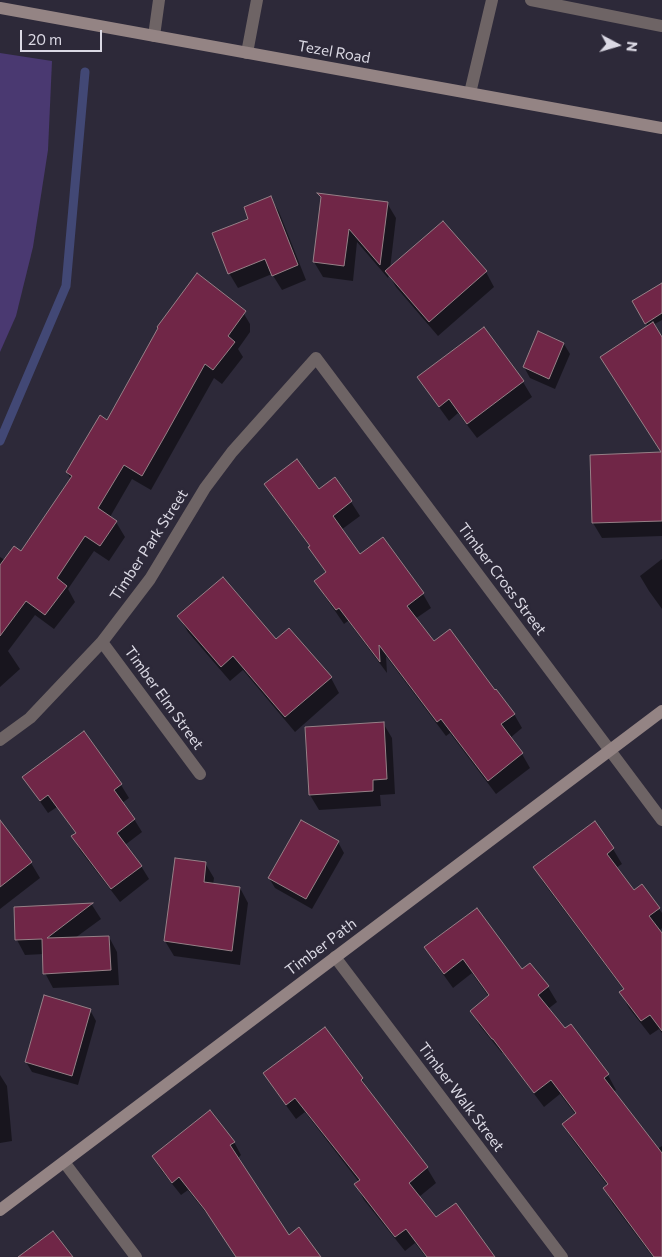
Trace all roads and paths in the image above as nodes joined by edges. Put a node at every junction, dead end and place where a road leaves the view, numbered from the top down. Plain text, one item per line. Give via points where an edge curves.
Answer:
1 (159, 0) edge
2 (257, 0) edge
3 (492, 0) edge
4 (531, 0) edge
5 (0, 8) edge
6 (662, 26) edge
7 (154, 36) junction
8 (247, 53) junction
9 (470, 93) junction
10 (662, 128) edge
11 (316, 358) joint
12 (102, 642) junction
13 (662, 711) edge
14 (0, 740) edge
15 (610, 751) junction
16 (200, 774) dead end
17 (662, 820) edge
18 (335, 957) junction
19 (64, 1162) junction
20 (0, 1210) edge
21 (136, 1257) edge
22 (562, 1257) edge

1 - 7 street
2 - 8 street
3 - 9 street
4 - 6 street
5 - 7 street, Tezel Road
7 - 8 street, Tezel Road
8 - 9 street, Tezel Road
9 - 10 street, Tezel Road
11 - 12 street, Timber Park Street via 232,452 205,488 150,579
11 - 15 street, Timber Cross Street
12 - 14 street, Timber Park Street via 30,718
12 - 16 street, Timber Elm Street
13 - 15 street, Timber Path
15 - 17 street, Timber Cross Street
15 - 18 street, Timber Path
18 - 19 street, Timber Path
18 - 22 street, Timber Walk Street
19 - 20 street, Timber Path
19 - 21 street

